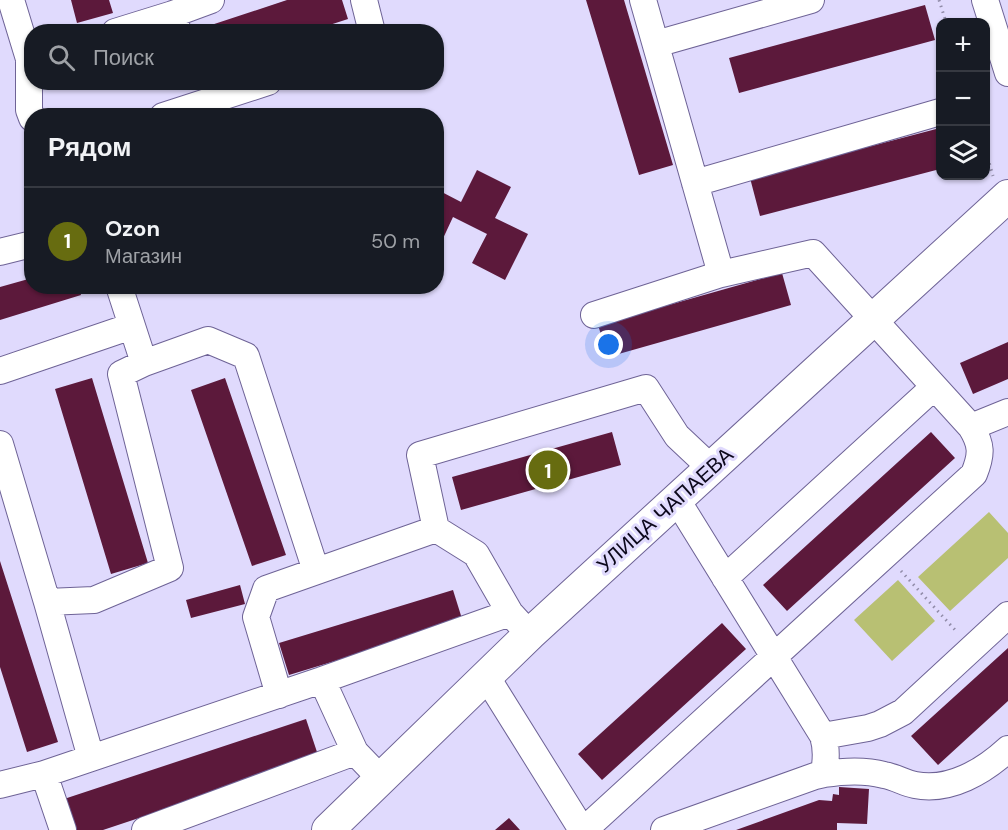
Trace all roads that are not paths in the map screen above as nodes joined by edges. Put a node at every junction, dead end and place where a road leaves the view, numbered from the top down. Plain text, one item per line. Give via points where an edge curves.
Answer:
1 (11, 0) edge
2 (211, 0) edge
3 (364, 0) edge
4 (643, 0) edge
5 (812, 0) edge
6 (985, 0) edge
7 (164, 16) edge
8 (140, 24) edge
9 (370, 24) edge
10 (24, 40) edge
11 (656, 44) junction
12 (1008, 73) edge
13 (30, 90) edge
14 (216, 90) edge
15 (196, 93) edge
16 (30, 108) edge
17 (174, 108) edge
18 (936, 113) edge
19 (695, 183) junction
20 (1001, 189) edge
21 (24, 246) edge
22 (0, 252) edge
23 (721, 274) junction
24 (122, 294) edge
25 (594, 315) dead end
26 (873, 320) junction
27 (132, 326) junction
28 (144, 363) junction
29 (0, 370) edge
30 (934, 387) junction
31 (1008, 412) edge
32 (971, 427) junction
33 (0, 444) edge
34 (711, 468) junction
35 (677, 500) junction
36 (436, 529) junction
37 (316, 571) junction
38 (725, 578) junction
39 (47, 602) junction
40 (1008, 615) edge
41 (520, 624) junction
42 (774, 657) junction
43 (486, 676) junction
44 (322, 680) junction
45 (279, 695) junction
46 (823, 736) junction
47 (1008, 749) edge
48 (355, 752) junction
49 (91, 758) junction
50 (44, 774) junction
51 (824, 774) junction
52 (381, 779) junction
53 (0, 785) edge
54 (63, 830) edge
55 (144, 830) edge
56 (328, 830) edge
57 (583, 830) edge
58 (664, 830) edge

1 - 10 street
2 - 7 street
3 - 9 street
4 - 11 street
5 - 11 street
6 - 12 street
7 - 8 street
11 - 19 street
13 - 16 street
14 - 15 street
15 - 17 street
18 - 19 street
19 - 23 street
20 - 26 main road, УЛИЦА ЧАПАЕВА
21 - 22 street
23 - 25 street
23 - 26 street via 813,253
24 - 27 street
26 - 30 street
26 - 34 main road, УЛИЦА ЧАПАЕВА
27 - 28 street
27 - 29 street
28 - 37 street via 208,340 246,356
28 - 39 street via 121,374 170,568 94,600
30 - 32 street
30 - 38 street
31 - 32 street
32 - 42 street via 980,451 974,474
33 - 39 street
34 - 35 main road, УЛИЦА ЧАПАЕВА
34 - 36 street via 677,435 646,388 420,455
35 - 38 street
35 - 41 main road, УЛИЦА ЧАПАЕВА
36 - 37 street
36 - 41 street via 476,554
37 - 45 street via 266,589 256,617
38 - 42 street
39 - 49 street
40 - 46 street via 903,712 868,728
41 - 43 main road, УЛИЦА ЧАПАЕВА
41 - 44 street
42 - 46 street
42 - 57 street
43 - 52 main road, УЛИЦА ЧАПАЕВА
43 - 57 street
44 - 45 street
44 - 48 street
45 - 49 street
46 - 51 street
47 - 51 street via 977,772 932,786 872,772
48 - 52 street
48 - 55 street
49 - 50 street
50 - 53 street
50 - 54 street
51 - 58 street
52 - 56 main road, УЛИЦА ЧАПАЕВА

